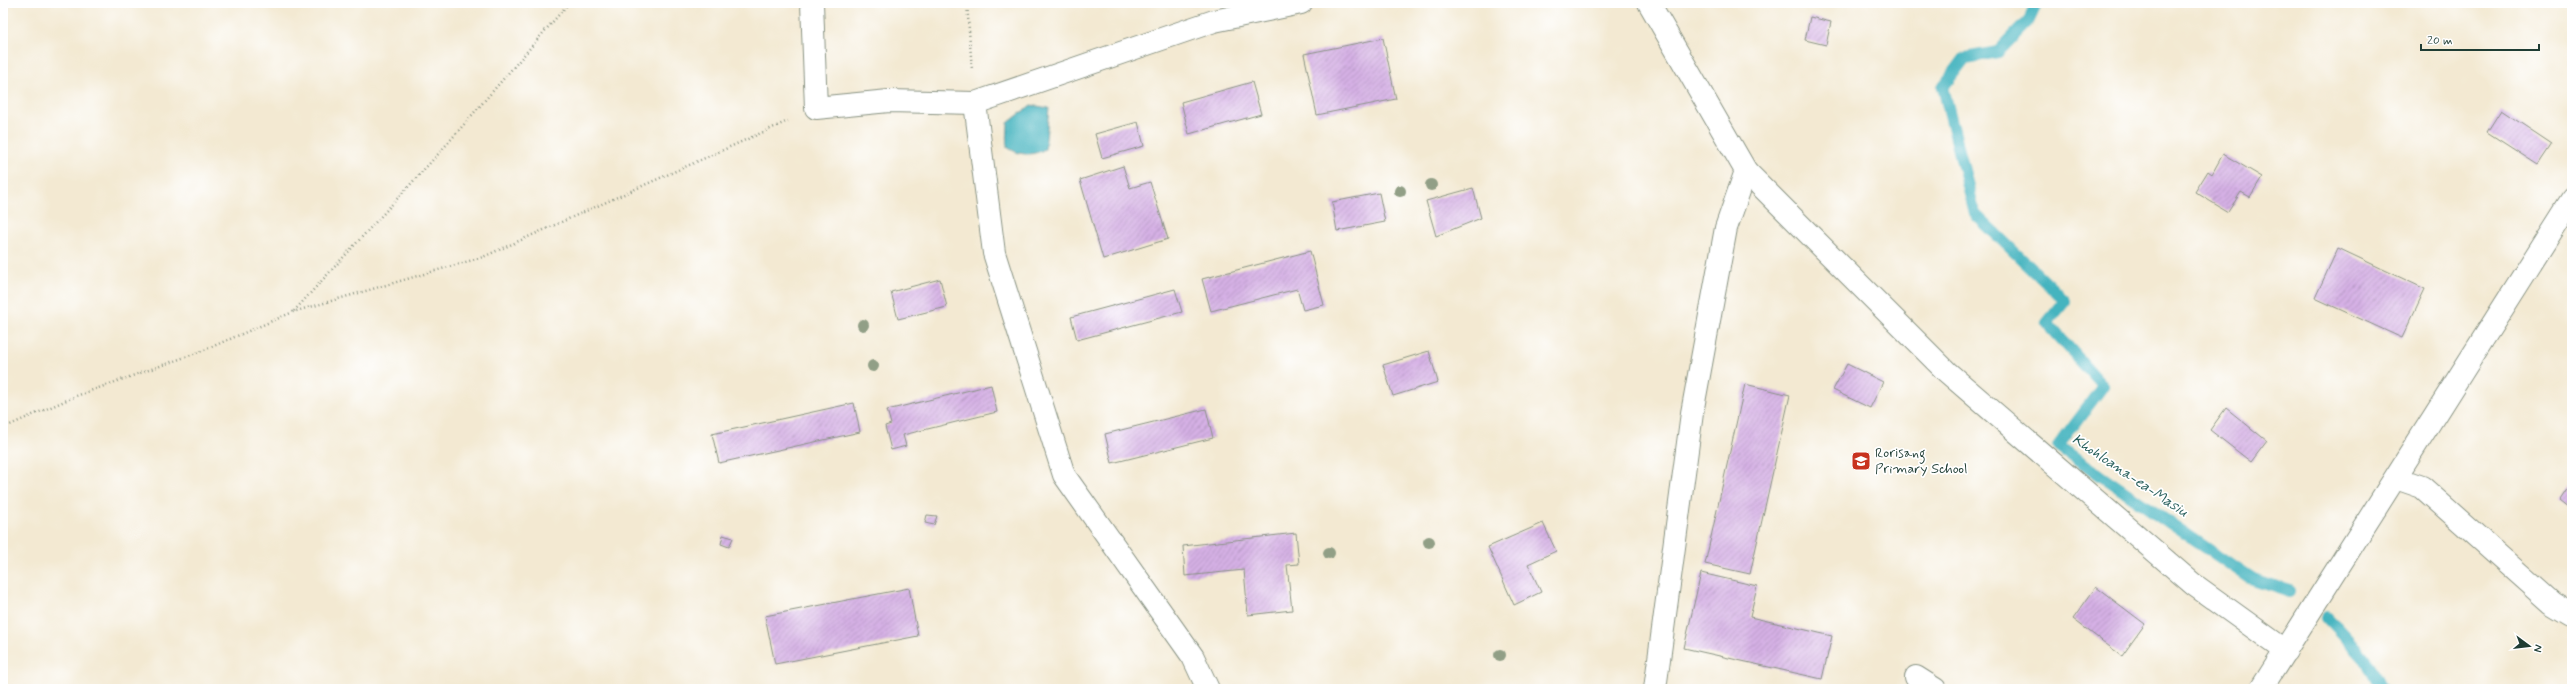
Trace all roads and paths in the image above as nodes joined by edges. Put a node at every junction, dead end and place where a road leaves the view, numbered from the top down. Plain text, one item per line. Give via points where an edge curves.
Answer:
1 (569, 3) edge
2 (812, 3) edge
3 (967, 3) edge
4 (1301, 3) edge
5 (1649, 3) edge
6 (975, 103) junction
7 (816, 108) junction
8 (1746, 171) junction
9 (2572, 199) edge
10 (293, 312) junction
11 (3, 428) edge
12 (2396, 478) junction
13 (2572, 616) edge
14 (2286, 651) junction
15 (1916, 677) dead end
16 (1208, 689) edge
17 (1655, 689) edge
18 (1935, 689) edge
19 (2261, 689) edge

1 - 10 path via 441,151
2 - 7 street
3 - 6 path
4 - 6 street via 1214,21
5 - 8 street
6 - 7 street via 889,100
6 - 16 street via 994,253 1064,475 1193,657
7 - 10 path via 483,257
8 - 14 street via 1947,372 2193,584
8 - 17 street via 1726,228 1692,413
9 - 12 street
10 - 11 path via 202,351 76,396
12 - 13 street via 2422,488 2552,603
12 - 14 street
14 - 19 street
15 - 18 street

